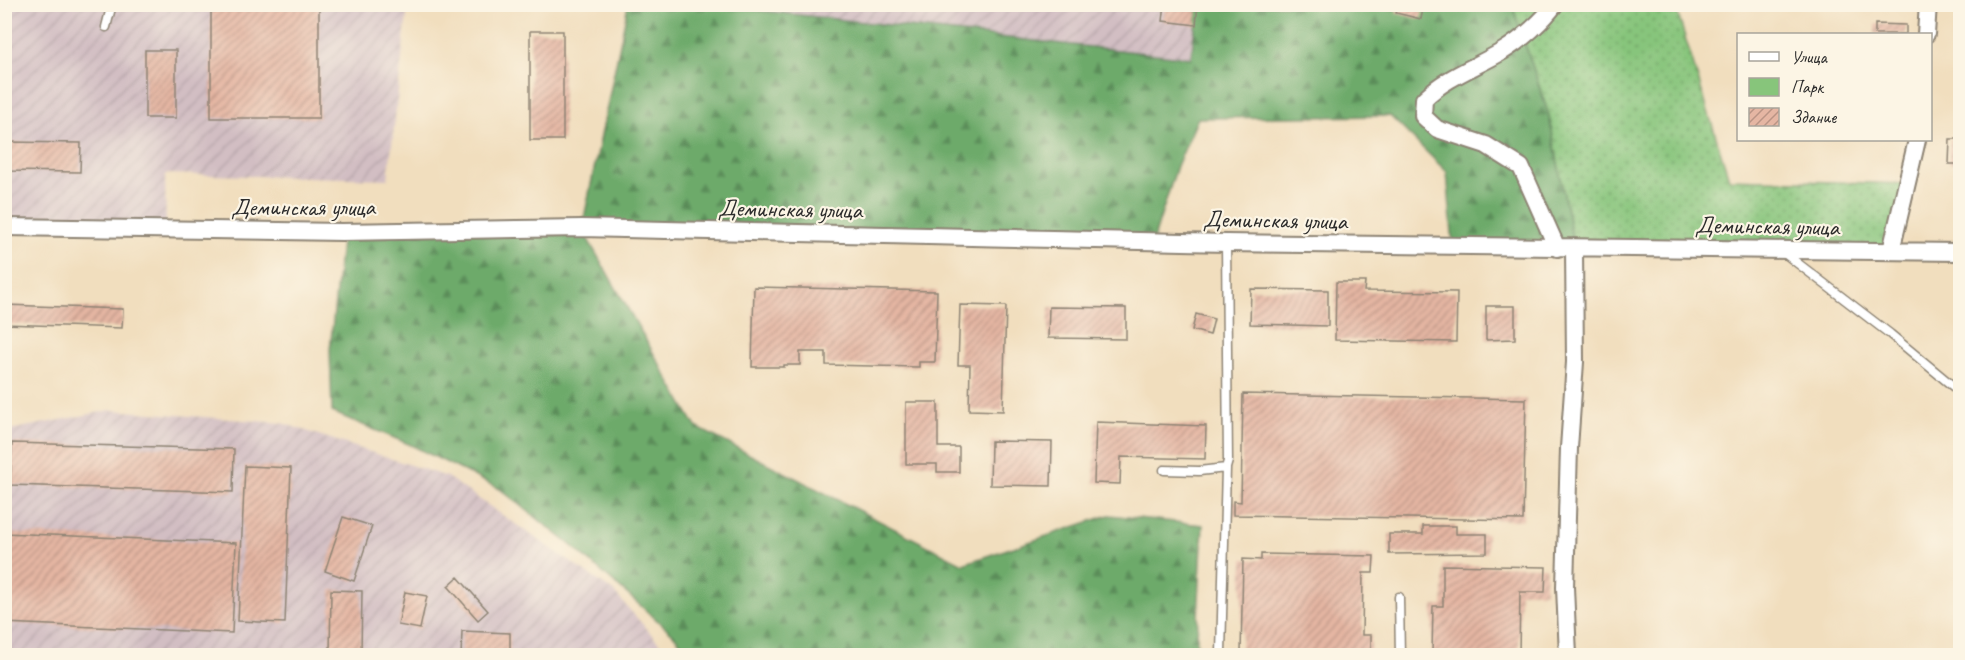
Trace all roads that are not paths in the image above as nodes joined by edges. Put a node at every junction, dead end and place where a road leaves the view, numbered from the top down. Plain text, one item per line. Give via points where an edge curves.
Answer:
1 (112, 4) edge
2 (1555, 4) edge
3 (1928, 4) edge
4 (106, 27) dead end
5 (1926, 33) edge
6 (1917, 141) edge
7 (4, 227) edge
8 (1226, 243) junction
9 (1565, 248) junction
10 (1780, 250) junction
11 (1890, 251) junction
12 (1960, 252) edge
13 (1960, 392) edge
14 (1226, 468) junction
15 (1164, 470) dead end
16 (1400, 597) dead end
17 (1225, 656) edge
18 (1400, 656) edge
19 (1568, 656) edge

1 - 4 lane
2 - 9 street via 1505,50 1436,87 1424,99 1423,116 1437,129 1486,145 1521,167
3 - 5 street
6 - 11 street
7 - 8 street, Деминская улица via 342,232 582,228
8 - 9 street, Деминская улица
8 - 14 lane
9 - 10 street, Деминская улица
9 - 19 street via 1575,362 1565,587
10 - 11 street, Деминская улица
10 - 13 lane
11 - 12 street, Деминская улица
14 - 15 lane
14 - 17 lane via 1221,653
16 - 18 lane

